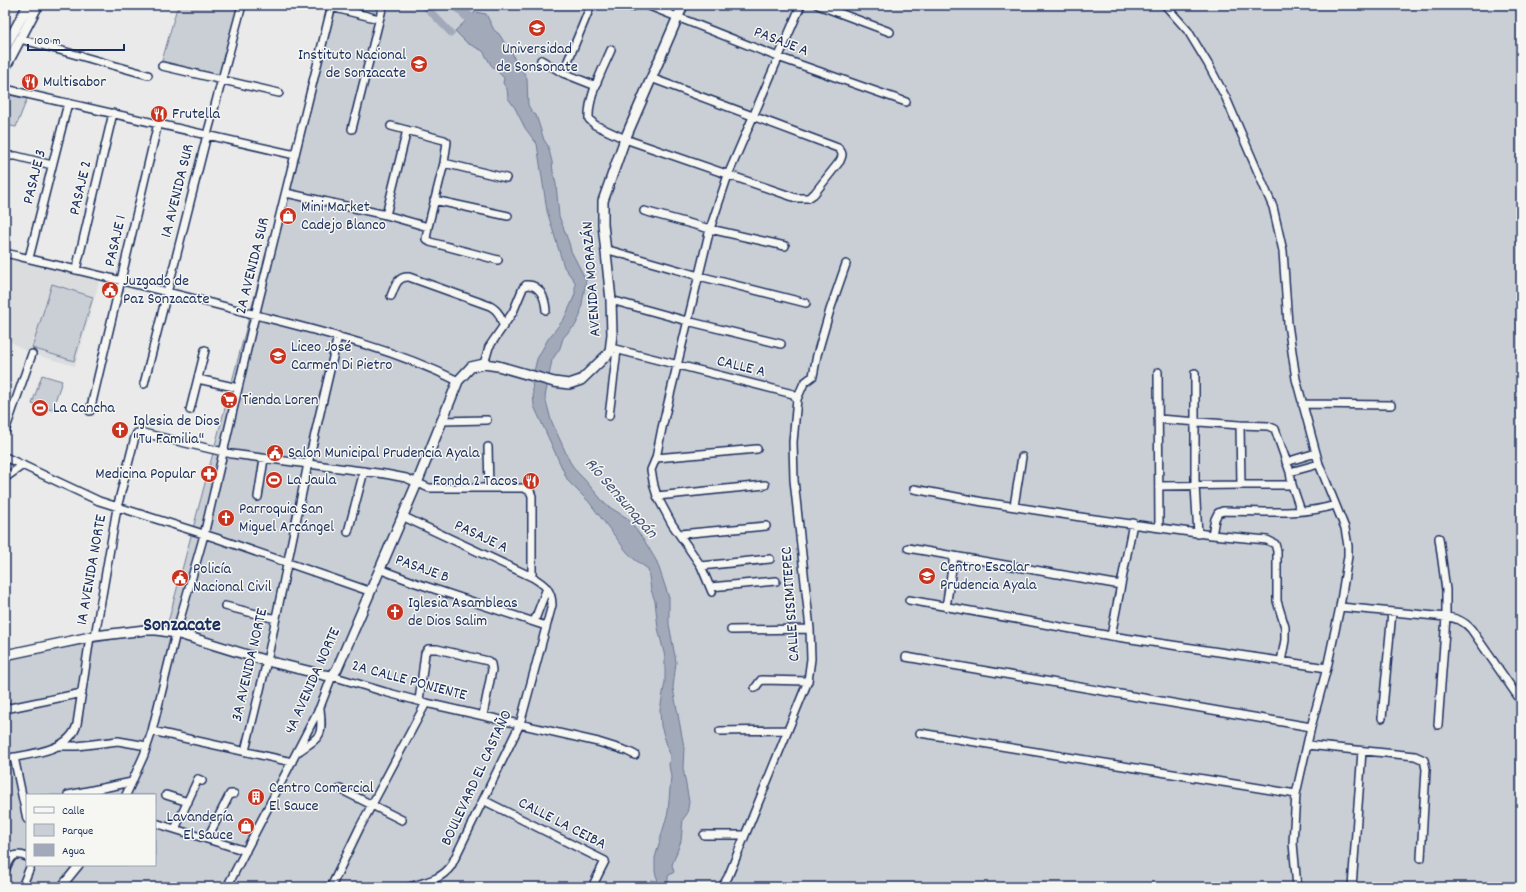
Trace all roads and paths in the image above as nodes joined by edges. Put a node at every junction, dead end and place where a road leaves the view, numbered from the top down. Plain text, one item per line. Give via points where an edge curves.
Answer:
1 (28, 5) edge
2 (38, 5) edge
3 (242, 5) edge
4 (383, 5) edge
5 (592, 5) edge
6 (647, 5) edge
7 (683, 5) edge
8 (801, 5) edge
9 (818, 5) edge
10 (1165, 5) edge
11 (331, 6) edge
12 (678, 17) junction
13 (379, 19) junction
14 (890, 32) dead end
15 (20, 39) junction
16 (5, 48) edge
17 (611, 50) dead end
18 (778, 57) junction
19 (541, 60) dead end
20 (162, 66) dead end
21 (5, 68) edge
22 (563, 73) junction
23 (148, 76) dead end
24 (651, 78) junction
25 (222, 80) junction
26 (596, 86) junction
27 (5, 89) edge
28 (279, 93) dead end
29 (906, 102) dead end
30 (68, 103) junction
31 (113, 113) junction
32 (754, 116) junction
33 (158, 123) junction
34 (391, 126) dead end
35 (352, 129) dead end
36 (407, 130) junction
37 (207, 134) junction
38 (625, 139) junction
39 (295, 155) junction
40 (7, 159) edge
41 (444, 163) junction
42 (52, 165) junction
43 (728, 175) junction
44 (506, 178) dead end
45 (286, 193) junction
46 (434, 200) junction
47 (644, 211) dead end
48 (386, 215) junction
49 (508, 216) dead end
50 (428, 227) junction
51 (710, 229) junction
52 (785, 246) dead end
53 (605, 249) junction
54 (5, 253) edge
55 (29, 258) junction
56 (498, 260) dead end
57 (846, 264) dead end
58 (76, 270) junction
59 (699, 276) junction
60 (121, 281) junction
61 (167, 292) junction
62 (391, 296) dead end
63 (611, 300) junction
64 (806, 303) dead end
65 (546, 310) dead end
66 (256, 314) junction
67 (687, 321) junction
68 (503, 325) junction
69 (338, 336) junction
70 (781, 344) dead end
71 (614, 349) junction
72 (205, 350) dead end
73 (32, 354) dead end
74 (484, 364) junction
75 (677, 364) junction
76 (1158, 372) dead end
77 (1195, 373) dead end
78 (198, 379) junction
79 (458, 381) junction
80 (144, 384) dead end
81 (238, 388) junction
82 (796, 398) junction
83 (1302, 404) junction
84 (1391, 405) dead end
85 (190, 410) dead end
86 (90, 411) dead end
87 (609, 416) dead end
88 (1158, 419) junction
89 (487, 420) dead end
90 (441, 421) junction
91 (1195, 421) junction
92 (1240, 425) junction
93 (5, 431) edge
94 (488, 447) dead end
95 (757, 449) dead end
96 (223, 452) junction
97 (1316, 453) junction
98 (5, 457) edge
99 (1022, 457) dead end
100 (656, 458) junction
101 (264, 459) junction
102 (1286, 462) junction
103 (308, 464) junction
104 (1320, 464) junction
105 (22, 465) junction
106 (364, 471) junction
107 (1290, 472) junction
108 (5, 478) edge
109 (417, 483) junction
110 (765, 485) dead end
111 (1241, 485) junction
112 (1292, 485) junction
113 (1159, 486) junction
114 (1195, 486) junction
115 (489, 488) junction
116 (914, 489) dead end
117 (657, 496) junction
118 (258, 497) dead end
119 (1335, 505) junction
120 (1014, 506) junction
121 (117, 508) junction
122 (1301, 511) junction
123 (402, 516) junction
124 (1133, 523) junction
125 (766, 526) dead end
126 (1159, 528) junction
127 (348, 532) dead end
128 (680, 534) junction
129 (1198, 534) junction
130 (204, 535) junction
131 (1212, 536) junction
132 (1439, 538) dead end
133 (908, 548) dead end
134 (954, 556) junction
135 (770, 559) dead end
136 (287, 563) junction
137 (701, 566) junction
138 (379, 569) junction
139 (532, 576) junction
140 (776, 581) dead end
141 (1121, 585) junction
142 (547, 587) junction
143 (369, 591) junction
144 (909, 600) dead end
145 (225, 606) dead end
146 (946, 607) junction
147 (1340, 607) junction
148 (1392, 612) junction
149 (1446, 617) junction
150 (276, 619) junction
151 (534, 622) junction
152 (546, 626) junction
153 (810, 629) junction
154 (732, 630) dead end
155 (176, 633) junction
156 (1111, 636) junction
157 (92, 637) junction
158 (5, 655) edge
159 (906, 657) dead end
160 (267, 661) junction
161 (1281, 662) junction
162 (1327, 668) junction
163 (332, 676) junction
164 (808, 681) junction
165 (755, 688) dead end
166 (82, 692) junction
167 (1521, 700) edge
168 (422, 702) junction
169 (320, 707) junction
170 (5, 708) edge
171 (483, 715) junction
172 (1382, 718) dead end
173 (520, 724) junction
174 (1438, 725) dead end
175 (1311, 727) junction
176 (787, 730) junction
177 (152, 731) junction
178 (720, 731) dead end
179 (920, 733) dead end
180 (1307, 745) junction
181 (60, 746) junction
182 (147, 746) junction
183 (245, 750) junction
184 (1362, 751) junction
185 (297, 752) junction
186 (635, 755) dead end
187 (14, 757) junction
188 (5, 759) edge
189 (292, 762) junction
190 (202, 781) dead end
191 (132, 782) junction
192 (340, 789) dead end
193 (73, 794) edge
194 (126, 794) edge
195 (234, 794) dead end
196 (1296, 794) junction
197 (166, 795) dead end
198 (483, 800) junction
199 (188, 802) junction
200 (25, 804) edge
201 (372, 805) junction
202 (402, 820) dead end
203 (156, 823) edge
204 (175, 829) junction
205 (704, 835) dead end
206 (745, 835) junction
207 (207, 839) junction
208 (246, 851) junction
209 (26, 857) edge
210 (1421, 858) dead end
211 (31, 866) edge
212 (78, 866) edge
213 (5, 870) edge
214 (593, 885) dead end
215 (22, 887) edge
216 (61, 887) edge
217 (228, 887) edge
218 (331, 887) edge
219 (409, 887) edge
220 (722, 887) edge
221 (1297, 887) edge
222 (1352, 887) edge

1 - 16 main road
2 - 15 main road
3 - 25 street, 1A AVENIDA SUR
4 - 13 street
5 - 22 street
6 - 12 street, PASAJE A
7 - 12 main road, AVENIDA MORAZÁN
8 - 18 street
9 - 14 street
10 - 83 street via 1188,31 1208,64 1226,98 1273,207 1282,251 1289,333
11 - 13 street
11 - 39 street, 2A AVENIDA SUR
12 - 18 street, PASAJE A
12 - 24 main road, AVENIDA MORAZÁN
13 - 35 street
15 - 21 main road
15 - 23 street
17 - 26 street
18 - 29 street, PASAJE A
18 - 32 street
19 - 22 street
20 - 25 street
22 - 26 street
24 - 32 street
24 - 38 main road, AVENIDA MORAZÁN
25 - 28 street
25 - 37 street, 1A AVENIDA SUR
26 - 38 street via 589,119 595,125
27 - 30 street
30 - 31 street
30 - 42 street, PASAJE 3
31 - 33 street
31 - 58 street, PASAJE 2
32 - 43 street
32 - 43 street via 838,148 843,155 814,194 808,198 796,198
33 - 37 street
33 - 60 street, PASAJE 1
34 - 36 street
36 - 41 street via 447,142
36 - 48 street
37 - 39 street
37 - 61 street, 1A AVENIDA SUR
38 - 43 street
38 - 53 main road, AVENIDA MORAZÁN via 603,201
39 - 45 street, 2A AVENIDA SUR
40 - 42 street via 16,156
41 - 44 street
41 - 46 street
42 - 55 street, PASAJE 3
43 - 51 street
45 - 48 street
45 - 66 street, 2A AVENIDA SUR
46 - 49 street
46 - 50 street
47 - 51 street
48 - 50 street
50 - 56 street via 426,239 430,242
51 - 52 street
51 - 59 street
53 - 59 street
53 - 63 main road, AVENIDA MORAZÁN
54 - 55 street
55 - 58 street
57 - 82 street via 823,332 813,376 804,383
58 - 60 street
59 - 64 street
59 - 67 street
60 - 61 street
60 - 86 street, PASAJE 1
61 - 66 street
61 - 80 street, 1A AVENIDA SUR
62 - 68 street via 399,278 409,277 496,309
63 - 67 street
63 - 71 main road, AVENIDA MORAZÁN
65 - 68 street via 540,290 530,284 526,285
66 - 69 street
66 - 81 street, 2A AVENIDA SUR
67 - 70 street
67 - 75 street
68 - 74 street via 489,347
69 - 79 street via 398,356
69 - 103 street, 3A AVENIDA NORTE
71 - 74 main road, AVENIDA MORAZÁN via 581,380 569,384
71 - 75 street, CALLE A
71 - 87 street
72 - 78 street
73 - 93 street
74 - 79 main road via 471,368
75 - 82 street, CALLE A via 793,394
75 - 100 street
76 - 88 street
77 - 91 street
78 - 81 street
78 - 85 street
79 - 90 main road, 4A AVENIDA NORTE
81 - 96 street, 2A AVENIDA SUR
82 - 153 street, CALLE SISIMITEPEC via 794,480
83 - 84 street
83 - 97 street
88 - 91 street
88 - 113 street
89 - 90 street
90 - 109 main road, 4A AVENIDA NORTE
91 - 92 street
91 - 114 street
92 - 102 street via 1268,426 1275,429
92 - 111 street
94 - 115 street
95 - 100 street
96 - 101 street
96 - 121 street via 138,433
96 - 130 street, 2A AVENIDA SUR
97 - 102 street
97 - 104 street
98 - 105 street
99 - 120 street
100 - 117 street via 651,470
101 - 103 street
101 - 118 street
102 - 107 street
103 - 106 street
103 - 136 street, 3A AVENIDA NORTE
104 - 107 street
104 - 119 street
105 - 108 street
105 - 121 street via 85,496
106 - 109 street via 406,478
106 - 127 street
107 - 112 street
109 - 115 street via 429,488
109 - 123 main road, 4A AVENIDA NORTE
110 - 117 street
111 - 112 street
111 - 114 street
112 - 122 street
113 - 114 street
113 - 126 street
114 - 129 street
115 - 139 street via 524,488 530,491
116 - 120 street
117 - 128 street
119 - 122 street
119 - 147 street via 1348,546
120 - 124 street
121 - 130 street
121 - 157 street, 1A AVENIDA NORTE
122 - 131 street via 1223,511 1218,513 1215,519
123 - 138 main road, 4A AVENIDA NORTE
123 - 139 street, PASAJE A
124 - 126 street
124 - 141 street
125 - 128 street
126 - 129 street
128 - 137 street
129 - 131 street
130 - 136 street
130 - 155 street, 2A AVENIDA SUR
131 - 161 street via 1267,540 1275,544 1277,601 1285,627
132 - 149 street via 1446,590
133 - 134 street
134 - 141 street
134 - 146 street
135 - 137 street
136 - 143 street
136 - 150 street, 3A AVENIDA NORTE
137 - 140 street via 711,589
138 - 143 main road, 4A AVENIDA NORTE
138 - 151 street, PASAJE B
139 - 142 street, PASAJE A
141 - 156 street
142 - 151 street
142 - 152 street, BOULEVARD EL CASTAÑO via 552,597 552,605
143 - 163 main road, 4A AVENIDA NORTE
144 - 146 street
145 - 150 street
146 - 156 street
147 - 148 street
147 - 162 street
148 - 149 street
148 - 172 street
149 - 167 street via 1465,622 1472,629
149 - 174 street
150 - 160 street, 3A AVENIDA NORTE
151 - 152 street, PASAJE B
152 - 173 street, BOULEVARD EL CASTAÑO
153 - 154 street
153 - 164 street, CALLE SISIMITEPEC via 811,659
155 - 157 main road, 2A CALLE PONIENTE via 145,630
155 - 160 main road, 2A CALLE PONIENTE
155 - 177 street, 2A AVENIDA SUR
156 - 161 street
157 - 158 main road, 2A CALLE PONIENTE
157 - 166 street, 1A AVENIDA NORTE
159 - 175 street
160 - 163 main road, 2A CALLE PONIENTE
160 - 183 street, 3A AVENIDA NORTE
161 - 162 street
162 - 175 street
163 - 168 street, 2A CALLE PONIENTE
163 - 169 street, 4A AVENIDA NORTE
164 - 165 street via 761,680
164 - 176 street, CALLE SISIMITEPEC
166 - 170 street
166 - 181 street, 1A AVENIDA NORTE via 75,731
168 - 171 street, 2A CALLE PONIENTE
168 - 171 street via 425,653 428,649 437,649 488,661 491,664
168 - 201 street
169 - 185 street, 4A AVENIDA NORTE
169 - 185 street via 320,735
171 - 173 street, 2A CALLE PONIENTE
173 - 186 street, 2A CALLE PONIENTE via 598,742
173 - 198 street, BOULEVARD EL CASTAÑO
175 - 180 street
176 - 178 street
176 - 206 street, CALLE SISIMITEPEC
177 - 182 street, 2A AVENIDA SUR
177 - 183 street
179 - 196 street
180 - 184 street
180 - 196 street
181 - 182 street via 118,741
181 - 187 street
182 - 191 street, 2A AVENIDA SUR
183 - 189 street
184 - 210 street via 1415,756 1424,760 1426,769
184 - 222 street
185 - 189 street, 4A AVENIDA NORTE
187 - 188 street
187 - 200 street
189 - 208 street, 4A AVENIDA NORTE
190 - 199 street via 198,779
191 - 193 street
191 - 194 street, 2A AVENIDA SUR
192 - 201 street
195 - 207 street via 230,794
196 - 221 street via 1293,843
197 - 199 street
198 - 214 street, CALLE LA CEIBA via 605,861
198 - 219 street, BOULEVARD EL CASTAÑO via 447,871 435,880
199 - 204 street
201 - 202 street
201 - 218 street
203 - 204 street
204 - 207 street
205 - 206 street
206 - 220 street, CALLE SISIMITEPEC
207 - 208 street
208 - 217 street, 4A AVENIDA NORTE
209 - 213 street via 15,854
211 - 215 street
212 - 216 street

